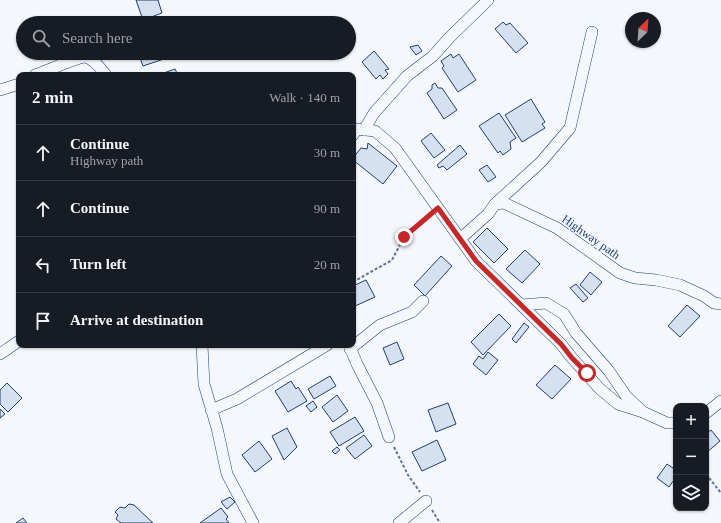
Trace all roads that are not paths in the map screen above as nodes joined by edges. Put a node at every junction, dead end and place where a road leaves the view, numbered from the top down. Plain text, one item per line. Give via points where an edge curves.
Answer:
1 (488, 0) edge
2 (592, 32) dead end
3 (74, 60) edge
4 (92, 60) edge
5 (44, 72) edge
6 (103, 72) edge
7 (16, 85) edge
8 (0, 90) edge
9 (364, 130) junction
10 (356, 131) edge
11 (495, 204) junction
12 (460, 239) junction
13 (423, 300) dead end
14 (721, 304) edge
15 (522, 306) junction
16 (16, 343) edge
17 (356, 343) edge
18 (202, 348) edge
19 (322, 348) edge
20 (350, 348) edge
21 (0, 354) edge
22 (721, 401) edge
23 (211, 410) junction
24 (709, 411) edge
25 (643, 412) junction
26 (673, 423) edge
27 (389, 437) road end
28 (426, 501) road end
29 (254, 523) edge
30 (399, 523) edge

1 - 9 street via 433,56 407,76 374,113
2 - 11 street via 570,128 541,162
3 - 5 street
4 - 6 street
7 - 8 street
9 - 10 street
9 - 12 street via 375,131 395,148
11 - 12 street via 488,214
11 - 14 street, Highway path via 504,203 557,228 620,273 634,278 680,285
12 - 15 street via 476,261
13 - 17 street via 412,312 380,325
15 - 25 street via 561,344 600,389 618,404
15 - 25 street via 546,303 564,314 626,396
16 - 21 street
18 - 23 street via 204,384
19 - 23 street via 237,399
20 - 27 street via 377,403
22 - 24 street
23 - 29 street via 227,474
25 - 26 street via 667,423
28 - 30 street

